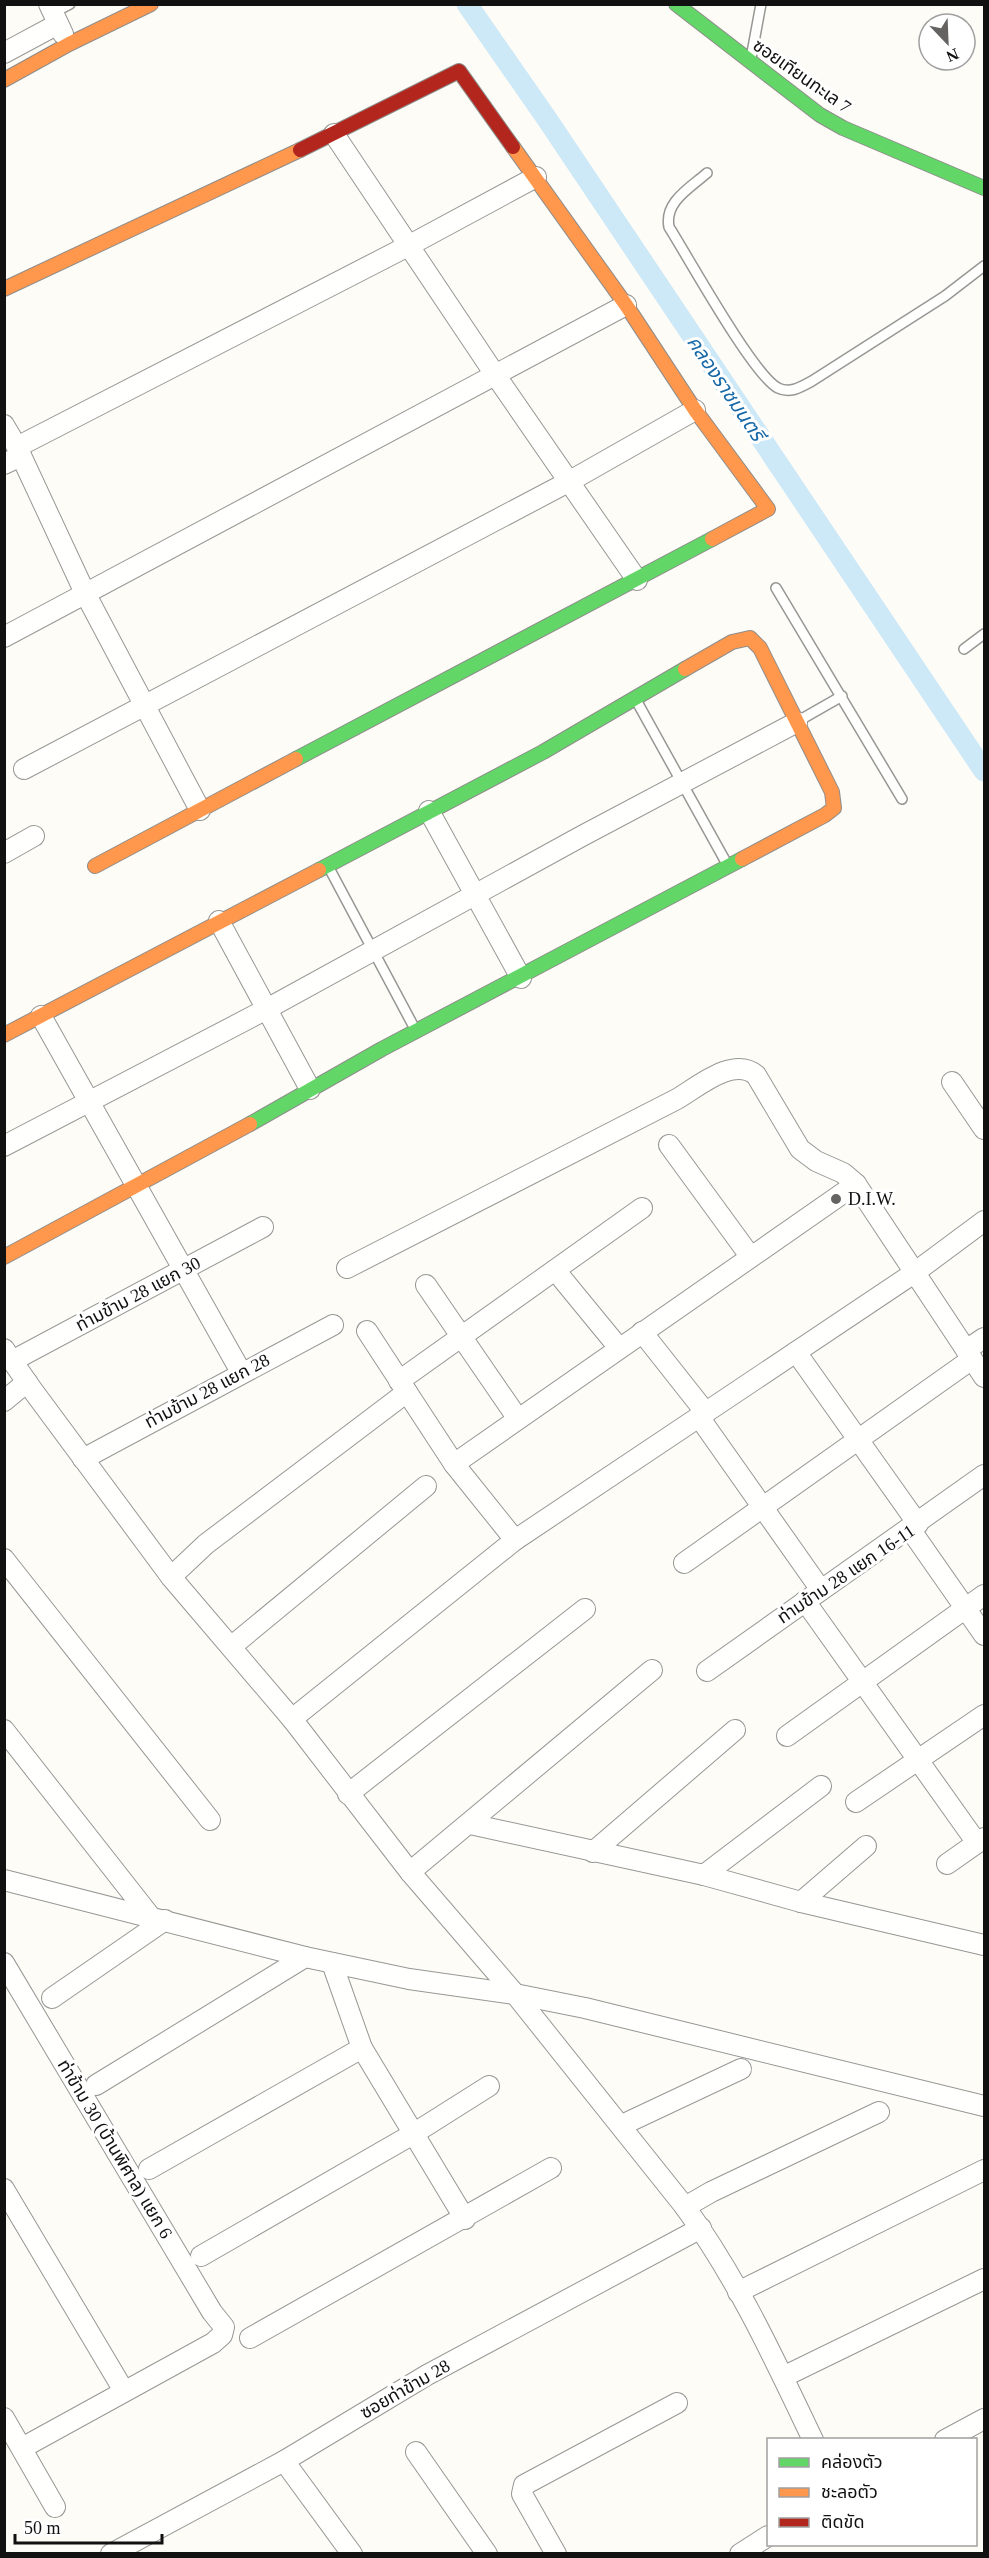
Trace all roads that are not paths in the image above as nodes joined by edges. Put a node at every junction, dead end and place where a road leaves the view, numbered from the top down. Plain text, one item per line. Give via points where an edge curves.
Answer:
1 (151, 4) edge
2 (676, 4) edge
3 (761, 6) edge
4 (57, 11) edge
5 (69, 44) junction
6 (4, 53) edge
7 (750, 62) junction
8 (4, 80) edge
9 (334, 134) junction
10 (707, 173) dead end
11 (536, 177) junction
12 (984, 188) edge
13 (408, 246) junction
14 (984, 266) edge
15 (4, 288) edge
16 (626, 305) junction
17 (496, 376) junction
18 (695, 410) junction
19 (4, 424) edge
20 (14, 455) edge
21 (570, 481) junction
22 (638, 580) junction
23 (776, 588) dead end
24 (85, 593) junction
25 (984, 634) edge
26 (4, 637) edge
27 (964, 649) dead end
28 (842, 696) junction
29 (636, 699) junction
30 (144, 704) junction
31 (797, 722) junction
32 (24, 769) dead end
33 (681, 783) junction
34 (902, 799) dead end
35 (200, 810) junction
36 (429, 811) junction
37 (34, 836) dead end
38 (4, 853) edge
39 (327, 864) junction
40 (95, 866) dead end
41 (728, 866) junction
42 (475, 894) junction
43 (219, 921) junction
44 (372, 951) junction
45 (521, 978) junction
46 (266, 1009) junction
47 (41, 1016) junction
48 (417, 1032) junction
49 (4, 1035) edge
50 (952, 1082) dead end
51 (310, 1089) junction
52 (88, 1102) junction
53 (984, 1129) edge
54 (669, 1145) dead end
55 (4, 1146) edge
56 (856, 1184) junction
57 (136, 1186) junction
58 (642, 1208) dead end
59 (984, 1221) edge
60 (264, 1227) dead end
61 (750, 1256) junction
62 (4, 1257) edge
63 (347, 1268) dead end
64 (184, 1270) junction
65 (555, 1270) junction
66 (914, 1273) junction
67 (426, 1285) dead end
68 (333, 1325) dead end
69 (367, 1330) dead end
70 (642, 1332) junction
71 (462, 1336) junction
72 (984, 1338) edge
73 (619, 1348) junction
74 (796, 1352) junction
75 (8, 1355) edge
76 (969, 1355) junction
77 (241, 1372) junction
78 (984, 1377) edge
79 (27, 1382) junction
80 (403, 1387) junction
81 (4, 1401) edge
82 (703, 1415) junction
83 (518, 1419) junction
84 (859, 1439) junction
85 (83, 1459) junction
86 (454, 1464) junction
87 (984, 1475) edge
88 (426, 1486) dead end
89 (764, 1508) junction
90 (914, 1527) junction
91 (515, 1540) junction
92 (4, 1559) edge
93 (684, 1563) dead end
94 (171, 1577) junction
95 (984, 1595) edge
96 (813, 1596) junction
97 (585, 1609) dead end
98 (965, 1609) junction
99 (984, 1635) edge
100 (232, 1646) junction
101 (652, 1670) dead end
102 (707, 1671) dead end
103 (863, 1682) junction
104 (984, 1715) edge
105 (292, 1719) junction
106 (4, 1730) edge
107 (735, 1730) dead end
108 (787, 1736) dead end
109 (919, 1760) junction
110 (821, 1786) dead end
111 (348, 1794) junction
112 (856, 1802) dead end
113 (210, 1820) dead end
114 (470, 1824) junction
115 (981, 1841) edge
116 (866, 1846) dead end
117 (594, 1852) junction
118 (947, 1864) dead end
119 (410, 1872) junction
120 (704, 1875) junction
121 (4, 1880) edge
122 (801, 1902) junction
123 (157, 1918) junction
124 (984, 1945) edge
125 (305, 1957) junction
126 (4, 1962) edge
127 (332, 1963) junction
128 (515, 1994) junction
129 (52, 1998) dead end
130 (362, 2048) junction
131 (741, 2069) dead end
132 (96, 2085) dead end
133 (489, 2086) dead end
134 (984, 2106) edge
135 (879, 2112) dead end
136 (622, 2125) junction
137 (413, 2134) junction
138 (552, 2168) dead end
139 (149, 2169) dead end
140 (984, 2170) edge
141 (4, 2189) edge
142 (685, 2207) junction
143 (465, 2219) junction
144 (700, 2228) junction
145 (201, 2256) dead end
146 (984, 2279) edge
147 (738, 2292) junction
148 (250, 2338) dead end
149 (783, 2377) junction
150 (124, 2391) junction
151 (677, 2403) dead end
152 (4, 2418) edge
153 (984, 2419) edge
154 (813, 2438) edge
155 (947, 2438) edge
156 (22, 2448) junction
157 (416, 2452) dead end
158 (284, 2460) junction
159 (55, 2507) dead end
160 (767, 2537) edge
161 (111, 2553) edge
162 (352, 2553) edge
163 (487, 2553) edge
164 (556, 2553) edge
165 (740, 2553) edge

1 - 5 street
2 - 7 street, ซอยเทียนทะเล 7
3 - 7 lane
4 - 5 street
4 - 6 street
5 - 8 street
7 - 12 street, ซอยเทียนทะเล 7 via 843,128
9 - 11 street via 459,71
9 - 13 street
9 - 15 street
10 - 14 lane via 673,204 668,213 669,227 755,365 776,387 798,389 812,381 945,296
11 - 13 street
11 - 16 street
13 - 17 street
13 - 20 street
16 - 17 street
16 - 18 street
17 - 21 street
17 - 24 street
18 - 21 street
18 - 22 street via 768,509
19 - 20 street
20 - 24 street
21 - 22 street
21 - 30 street
22 - 35 street
23 - 28 lane
24 - 26 street
24 - 30 street
25 - 27 lane
28 - 31 lane
28 - 34 lane
29 - 31 street via 732,642 750,638 760,648
29 - 33 lane
29 - 36 street
30 - 32 street
30 - 35 street
31 - 33 street
31 - 41 street via 832,792 834,808
33 - 41 lane
33 - 42 street
35 - 40 street
36 - 39 street
36 - 42 street
37 - 38 street
39 - 43 street
39 - 44 lane
41 - 45 street
42 - 44 street
42 - 45 street
43 - 46 street
43 - 47 street
44 - 46 street
44 - 48 lane
45 - 48 street
46 - 51 street
46 - 52 street
47 - 49 street
47 - 52 street
48 - 51 street
50 - 53 street
51 - 57 street
52 - 55 street
52 - 57 street
54 - 61 street
56 - 61 street
56 - 63 street via 800,1149 756,1075 748,1068 736,1067
56 - 66 street
57 - 62 street
57 - 64 street
58 - 65 street
59 - 66 street
60 - 64 street, ท่ามข้าม 28 แยก 30
61 - 70 street
64 - 75 street, ท่ามข้าม 28 แยก 30
64 - 77 street
65 - 71 street
65 - 73 street
66 - 74 street
66 - 76 street
67 - 71 street
68 - 77 street, ท่ามข้าม 28 แยก 28
69 - 80 street
70 - 73 street
70 - 82 street
71 - 80 street
71 - 83 street
72 - 76 street
73 - 83 street
74 - 82 street
74 - 84 street
75 - 79 street
76 - 78 street
76 - 84 street
77 - 85 street, ท่ามข้าม 28 แยก 28
79 - 81 street
79 - 85 street
80 - 86 street
80 - 94 street via 206,1544
82 - 89 street
82 - 91 street
83 - 86 street
84 - 89 street
84 - 90 street
85 - 94 street
86 - 91 street
87 - 90 street, ท่ามข้าม 28 แยก 16-11
88 - 100 street
89 - 93 street
89 - 96 street
90 - 96 street, ท่ามข้าม 28 แยก 16-11
90 - 98 street
91 - 105 street
92 - 113 street
94 - 100 street
95 - 98 street
96 - 102 street, ท่ามข้าม 28 แยก 16-11
96 - 103 street
97 - 111 street
98 - 99 street
98 - 103 street
100 - 105 street
101 - 114 street
103 - 108 street
103 - 109 street
104 - 109 street
105 - 111 street
106 - 123 street
107 - 117 street
109 - 112 street
109 - 115 street
110 - 120 street
111 - 119 street
114 - 117 street
114 - 119 street
115 - 118 street
116 - 122 street
117 - 120 street
119 - 128 street
120 - 122 street
121 - 123 street
122 - 124 street
123 - 125 street
123 - 129 street
125 - 127 street
125 - 132 street
126 - 150 street, ท่าข้าม 30 (บ้านพิศาล) แยก 6 via 224,2327 222,2336 213,2343
127 - 128 street
127 - 130 street
128 - 134 street
128 - 136 street
130 - 137 street
130 - 139 street
131 - 136 street
133 - 137 street
135 - 142 street
136 - 142 street
137 - 143 street
137 - 145 street
138 - 143 street
140 - 147 street
141 - 150 street
142 - 144 street
143 - 148 street
144 - 147 street
144 - 158 street, ซอยท่าข้าม 28 via 427,2375
146 - 149 street
147 - 149 street
149 - 154 street
150 - 156 street
151 - 164 street via 524,2485 522,2494
152 - 156 street
153 - 155 street
156 - 159 street
157 - 163 street
158 - 161 street, ซอยท่าข้าม 28
158 - 162 street
160 - 165 street

